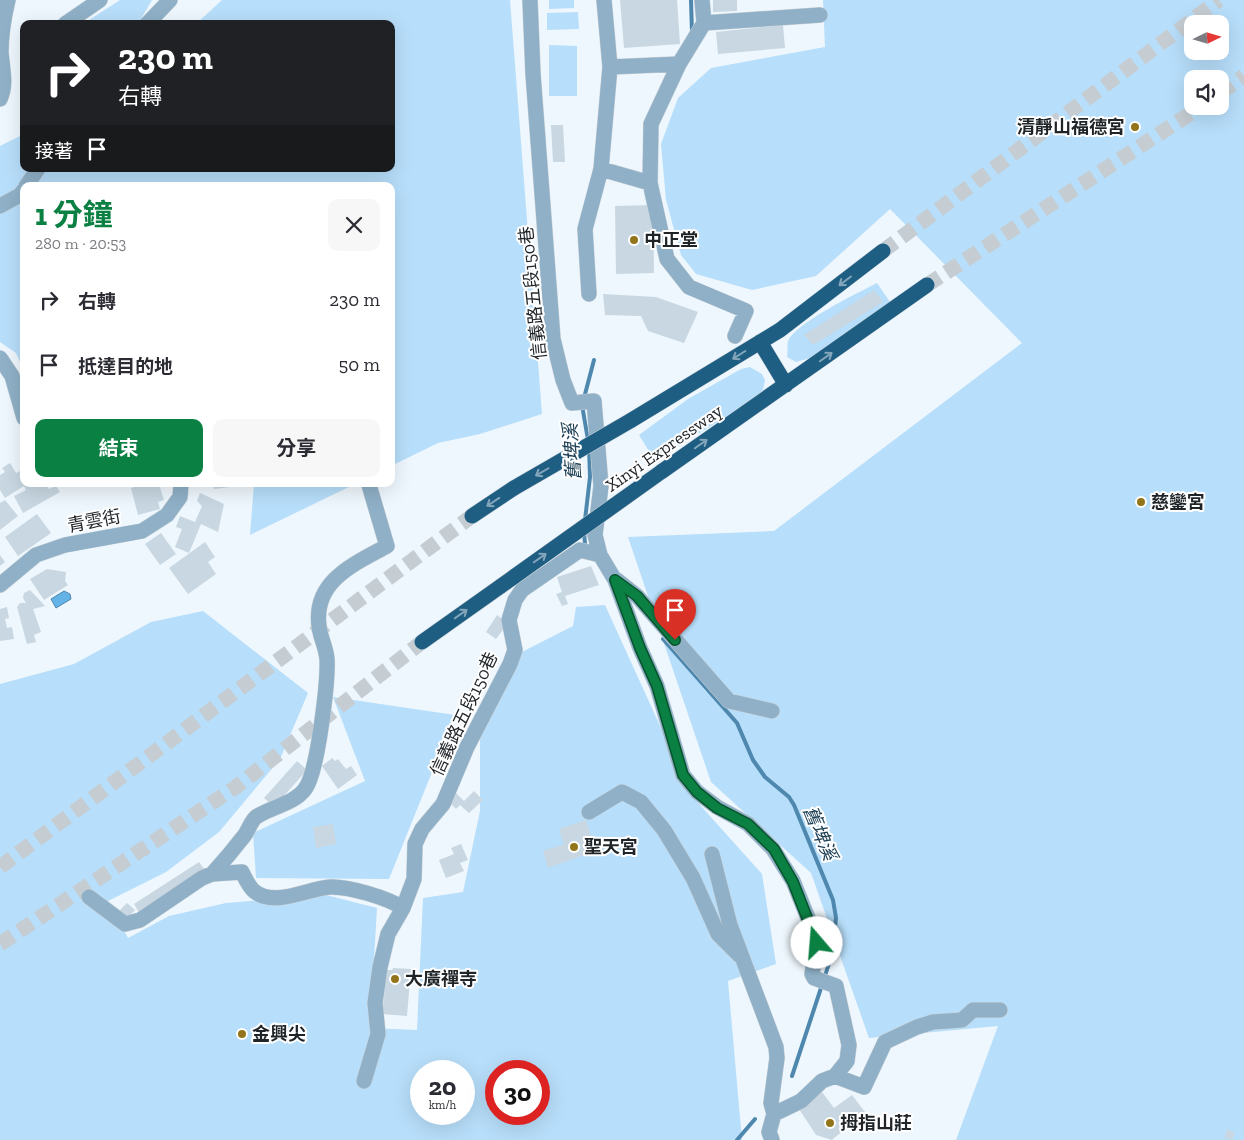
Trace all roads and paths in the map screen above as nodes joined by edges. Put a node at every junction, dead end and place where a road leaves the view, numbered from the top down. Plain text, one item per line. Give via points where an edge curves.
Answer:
1 (8, 0) edge
2 (100, 0) edge
3 (170, 0) edge
4 (530, 0) edge
5 (604, 0) edge
6 (702, 0) edge
7 (820, 15) dead end
8 (71, 20) edge
9 (151, 20) edge
10 (704, 23) junction
11 (679, 64) junction
12 (610, 67) junction
13 (0, 99) edge
14 (601, 169) junction
15 (650, 183) junction
16 (20, 195) edge
17 (0, 206) edge
18 (883, 251) tunnel mouth
19 (927, 285) tunnel mouth
20 (589, 294) dead end
21 (735, 336) dead end
22 (760, 342) junction
23 (0, 358) edge
24 (786, 386) junction
25 (20, 404) edge
26 (181, 487) edge
27 (370, 487) edge
28 (472, 516) tunnel mouth
29 (600, 555) junction
30 (615, 580) junction
31 (0, 585) edge
32 (422, 642) tunnel mouth
33 (772, 711) dead end
34 (589, 812) dead end
35 (712, 854) dead end
36 (212, 874) junction
37 (89, 897) dead end
38 (397, 904) junction
39 (741, 957) junction
40 (1000, 1010) dead end
41 (835, 1076) junction
42 (364, 1081) dead end
43 (774, 1114) junction
44 (772, 1140) edge

1 - 13 street via 2,37 4,81
2 - 8 street
3 - 9 street
4 - 29 street, 信義路五段150巷 via 553,339 572,403 594,401 601,478 595,535
5 - 12 street
6 - 10 street
7 - 10 street
10 - 11 street
11 - 12 street
11 - 15 street via 651,124
12 - 14 street
14 - 15 street
14 - 20 street via 585,229
15 - 21 street via 667,259 689,287 746,311
16 - 17 street
18 -> 22 highway, Xinyi Expressway
24 -> 19 highway, Xinyi Expressway
22 - 24 highway
22 -> 28 highway, Xinyi Expressway, bridge
23 - 25 street via 12,376
32 -> 24 highway, Xinyi Expressway, bridge
26 - 31 street, 青雲街 via 180,497 167,515 142,531 65,545 36,555
27 - 36 street via 387,546 346,569 325,589 318,606 327,658 315,766 305,789 279,808 255,818
29 - 30 street, 信義路五段150巷
29 - 38 street, 信義路五段150巷 via 580,550 522,590 515,600 509,620 515,650 443,804 415,844 414,879
30 - 33 street via 637,596 729,701
30 - 41 street, 信義路五段150巷 via 657,686 683,775 697,792 717,808 748,824 774,849 793,882 817,943 812,974 814,978 836,986 849,1053
34 - 39 street via 622,792 642,802 664,830 693,878 718,934
35 - 39 street
36 - 37 street via 140,920 125,924
36 - 38 street via 242,872 253,890 273,897 332,887
38 - 42 street, 信義路五段150巷 via 383,951 375,1003 378,1034
39 - 43 street via 776,1047 771,1103
40 - 41 street via 973,1010 962,1020 933,1022 886,1042 864,1087
41 - 43 street, 信義路五段150巷 via 822,1081 801,1101
43 - 44 street via 769,1132

